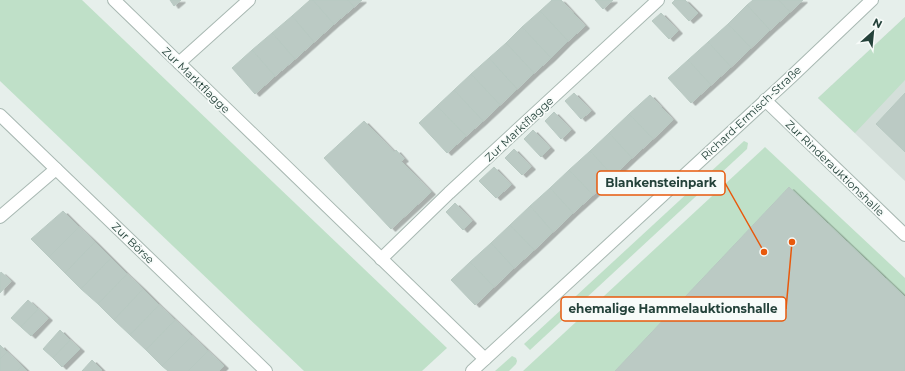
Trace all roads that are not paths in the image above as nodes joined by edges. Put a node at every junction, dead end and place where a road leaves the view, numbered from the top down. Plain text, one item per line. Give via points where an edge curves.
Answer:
1 (114, 0) edge
2 (249, 0) edge
3 (658, 0) edge
4 (872, 0) edge
5 (178, 63) junction
6 (765, 100) junction
7 (0, 115) edge
8 (56, 169) junction
9 (0, 217) edge
10 (905, 235) edge
11 (382, 259) junction
12 (485, 359) junction
13 (266, 371) edge
14 (472, 371) edge

1 - 5 street, Zur Marktflagge
2 - 5 street
3 - 11 street, Zur Marktflagge
4 - 6 street, Richard-Ermisch-Straße
5 - 11 street, Zur Marktflagge
6 - 10 street, Zur Rinderauktionshalle
6 - 12 street, Richard-Ermisch-Straße
7 - 8 street, Zur Börse
8 - 9 street
8 - 13 street, Zur Börse
11 - 12 street, Zur Marktflagge
12 - 14 street, Richard-Ermisch-Straße

